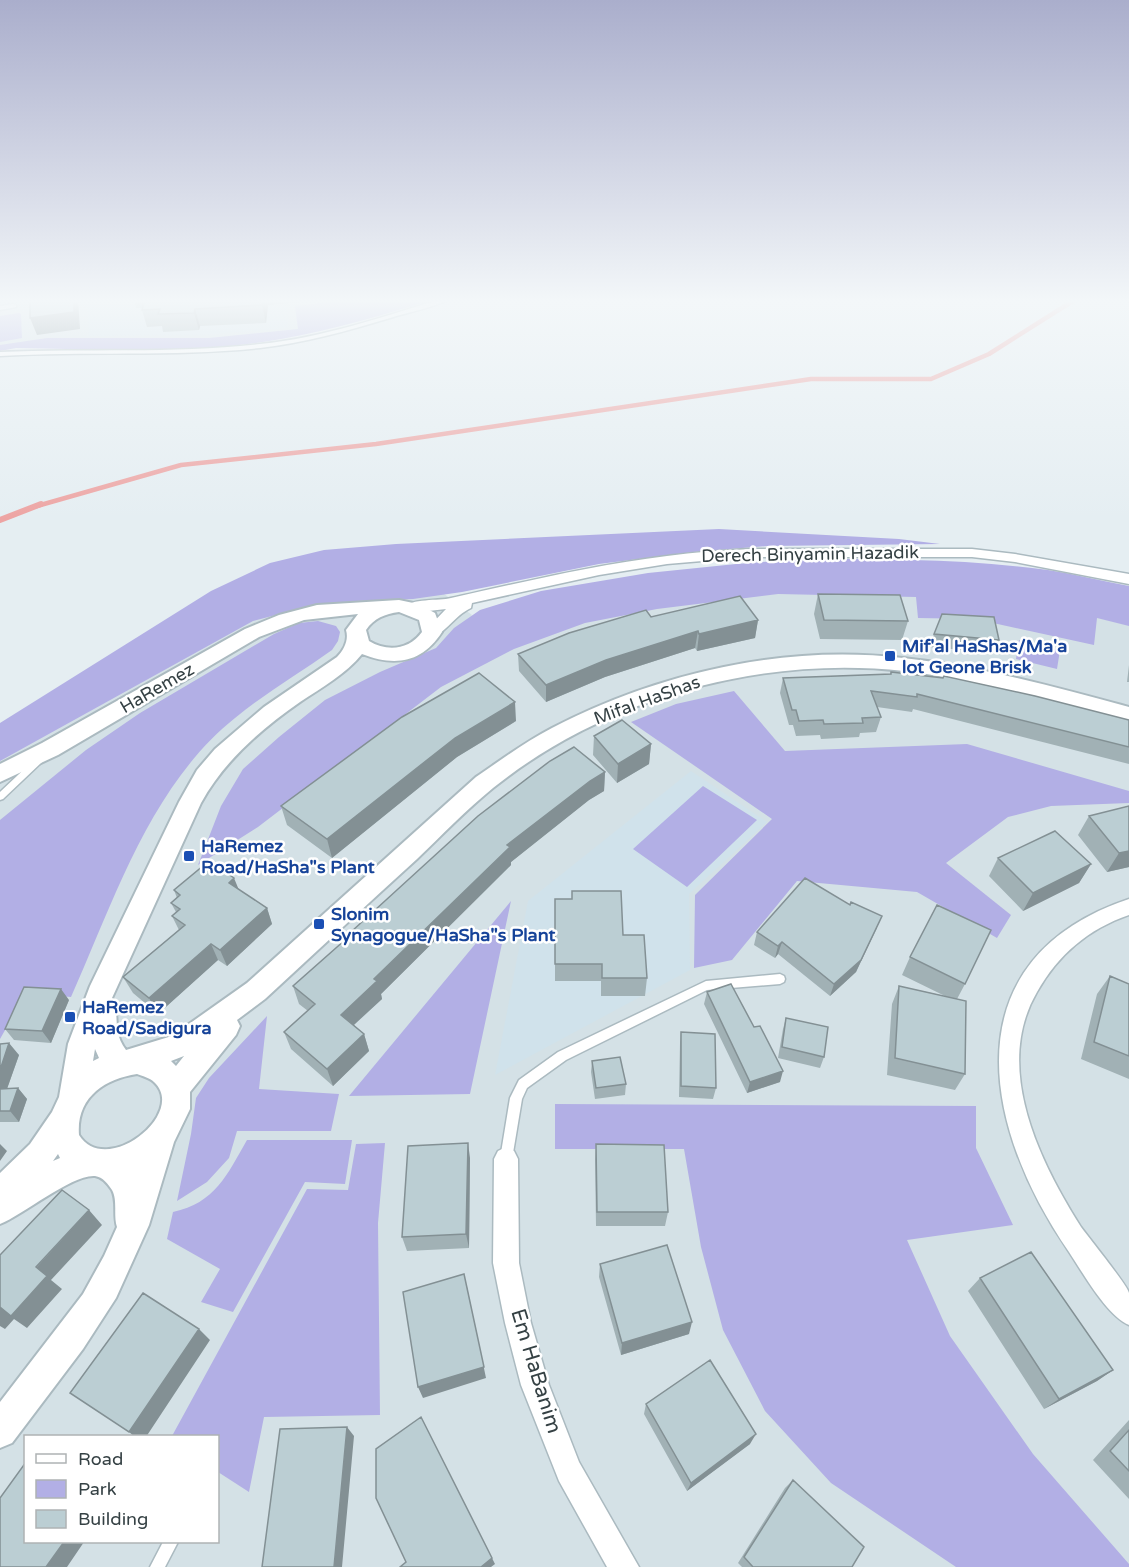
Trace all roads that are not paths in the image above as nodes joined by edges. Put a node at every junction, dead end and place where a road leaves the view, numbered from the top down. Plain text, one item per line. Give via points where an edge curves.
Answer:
1 (1129, 579) edge
2 (493, 594) junction
3 (386, 607) junction
4 (411, 608) junction
5 (316, 610) junction
6 (432, 632) junction
7 (356, 634) junction
8 (385, 655) junction
9 (295, 695) junction
10 (1129, 714) edge
11 (50, 749) junction
12 (0, 774) edge
13 (0, 797) edge
14 (1129, 907) edge
15 (780, 979) dead end
16 (103, 986) junction
17 (256, 992) junction
18 (129, 1062) junction
19 (176, 1087) junction
20 (69, 1109) junction
21 (160, 1139) junction
22 (506, 1160) joint
23 (99, 1163) junction
24 (0, 1194) edge
25 (0, 1209) edge
26 (129, 1230) junction
27 (1129, 1312) edge
28 (0, 1431) edge
29 (170, 1543) edge
30 (157, 1567) edge
31 (624, 1567) edge

1 - 2 street, Derech Binyamin Hazadik via 972,553 748,553 633,566
2 - 4 street
2 - 6 street via 454,610
3 - 4 street
3 - 5 street, HaRemez
3 - 7 street via 366,616
4 - 6 street via 428,617
5 - 7 street, HaRemez via 345,614 352,620
5 - 11 street, HaRemez via 252,633
6 - 8 street via 411,652
7 - 8 street via 366,650
7 - 9 street via 354,651 344,662
8 - 9 street via 357,664
9 - 16 street via 244,735 205,776
10 - 17 street, Mifal HaShas via 970,675 868,662 781,664 660,691 561,733 484,783
11 - 12 street, HaRemez
11 - 13 lane
14 - 27 street via 1111,912 1075,933 1052,951 1032,975 1018,1004 1008,1065 1011,1098 1028,1155 1056,1210
15 - 22 lane via 706,986 562,1056 523,1084 516,1098
16 - 18 street via 100,1028 105,1045
16 - 20 street via 82,1044
17 - 18 street, Mifal HaShas via 181,1045
17 - 19 street, Mifal HaShas
18 - 19 street via 155,1065 168,1074
18 - 20 street via 102,1070 86,1082
19 - 21 street via 172,1122
20 - 23 street via 65,1134 69,1146 78,1156
20 - 24 street via 40,1154
21 - 23 street via 127,1160
21 - 26 street via 151,1176
22 - 31 street, Em HaBanim via 506,1263 535,1385 569,1471
23 - 25 street via 50,1177
23 - 26 street via 121,1176 131,1197
26 - 28 street via 95,1304
29 - 30 lane

